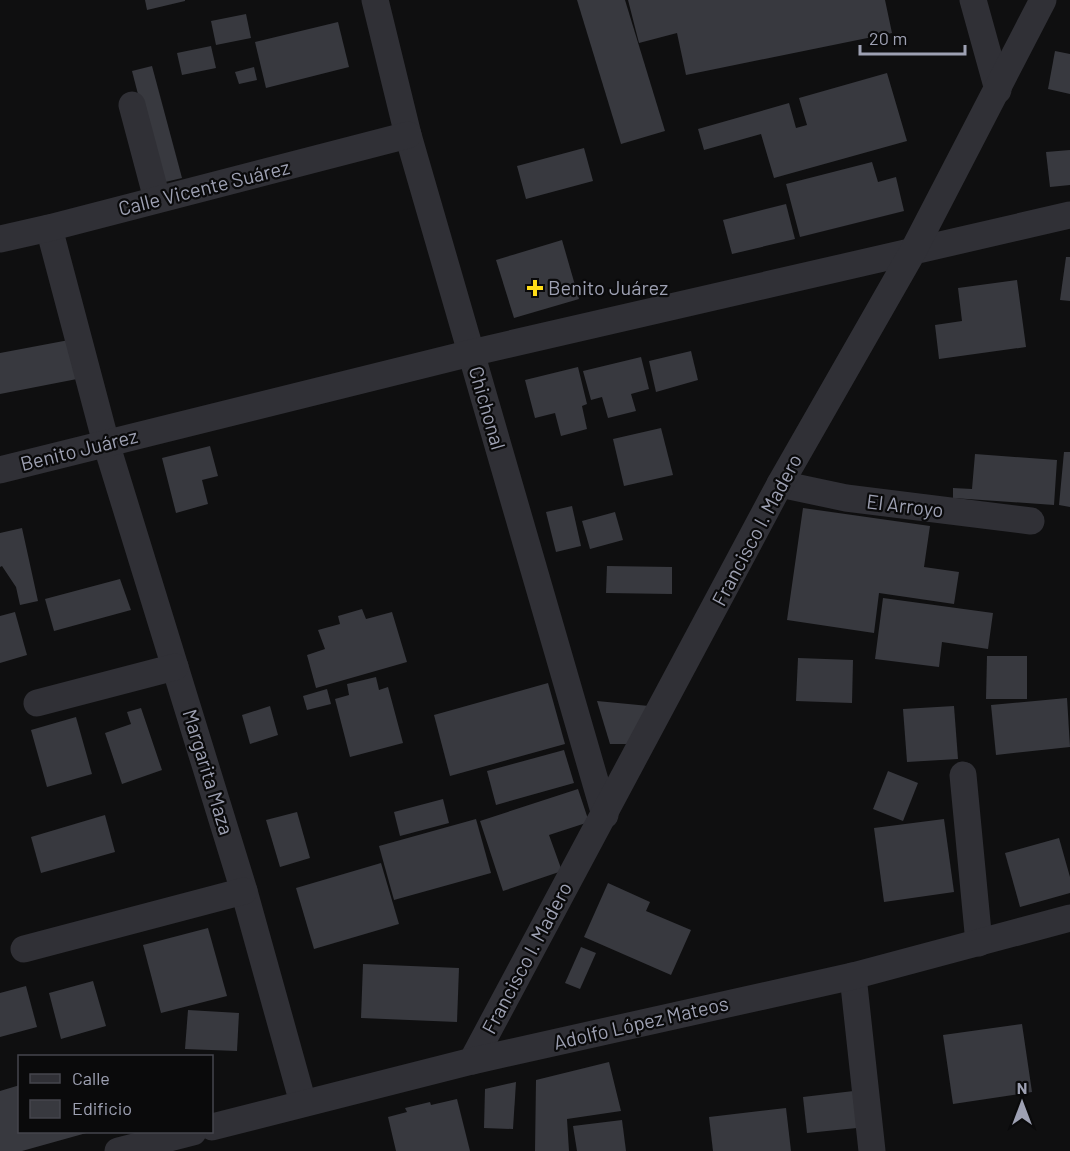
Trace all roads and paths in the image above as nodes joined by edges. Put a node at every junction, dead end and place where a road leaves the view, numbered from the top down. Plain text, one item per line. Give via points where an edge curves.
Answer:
1 (375, 0) edge
2 (973, 0) edge
3 (1043, 0) edge
4 (998, 90) junction
5 (132, 105) dead end
6 (408, 135) junction
7 (157, 199) junction
8 (1070, 215) edge
9 (48, 228) junction
10 (0, 239) edge
11 (912, 253) junction
12 (471, 353) junction
13 (106, 443) junction
14 (0, 470) edge
15 (780, 484) junction
16 (1031, 521) dead end
17 (175, 667) junction
18 (37, 704) dead end
19 (963, 775) dead end
20 (605, 815) junction
21 (244, 891) junction
22 (1070, 918) edge
23 (979, 943) junction
24 (24, 949) dead end
25 (853, 976) junction
26 (472, 1061) junction
27 (303, 1102) junction
28 (213, 1127) edge
29 (186, 1133) edge
30 (118, 1151) edge
31 (872, 1151) edge

1 - 6 street, Chichonal
2 - 4 street
3 - 4 street, Francisco I. Madero
4 - 11 street, Francisco I. Madero
5 - 7 street
6 - 7 street, Calle Vicente Suárez
6 - 12 street, Chichonal
7 - 9 street, Calle Vicente Suárez
8 - 11 street, Benito Juárez
9 - 10 street, Calle Vicente Suárez
9 - 13 street, Margarita Maza
11 - 12 street, Benito Juárez
11 - 15 street, Francisco I. Madero
12 - 13 street, Benito Juárez
12 - 20 street, Chichonal
13 - 14 street, Benito Juárez
13 - 17 street, Margarita Maza
15 - 16 street, El Arroyo via 846,498
15 - 20 street, Francisco I. Madero
17 - 18 street
17 - 21 street, Margarita Maza
19 - 23 street
20 - 26 street, Francisco I. Madero
21 - 24 street
21 - 27 street, Margarita Maza
22 - 23 street, Adolfo López Mateos
23 - 25 street, Adolfo López Mateos
25 - 26 street, Adolfo López Mateos
25 - 31 street
26 - 27 street, Adolfo López Mateos
27 - 28 street, Adolfo López Mateos
29 - 30 street

